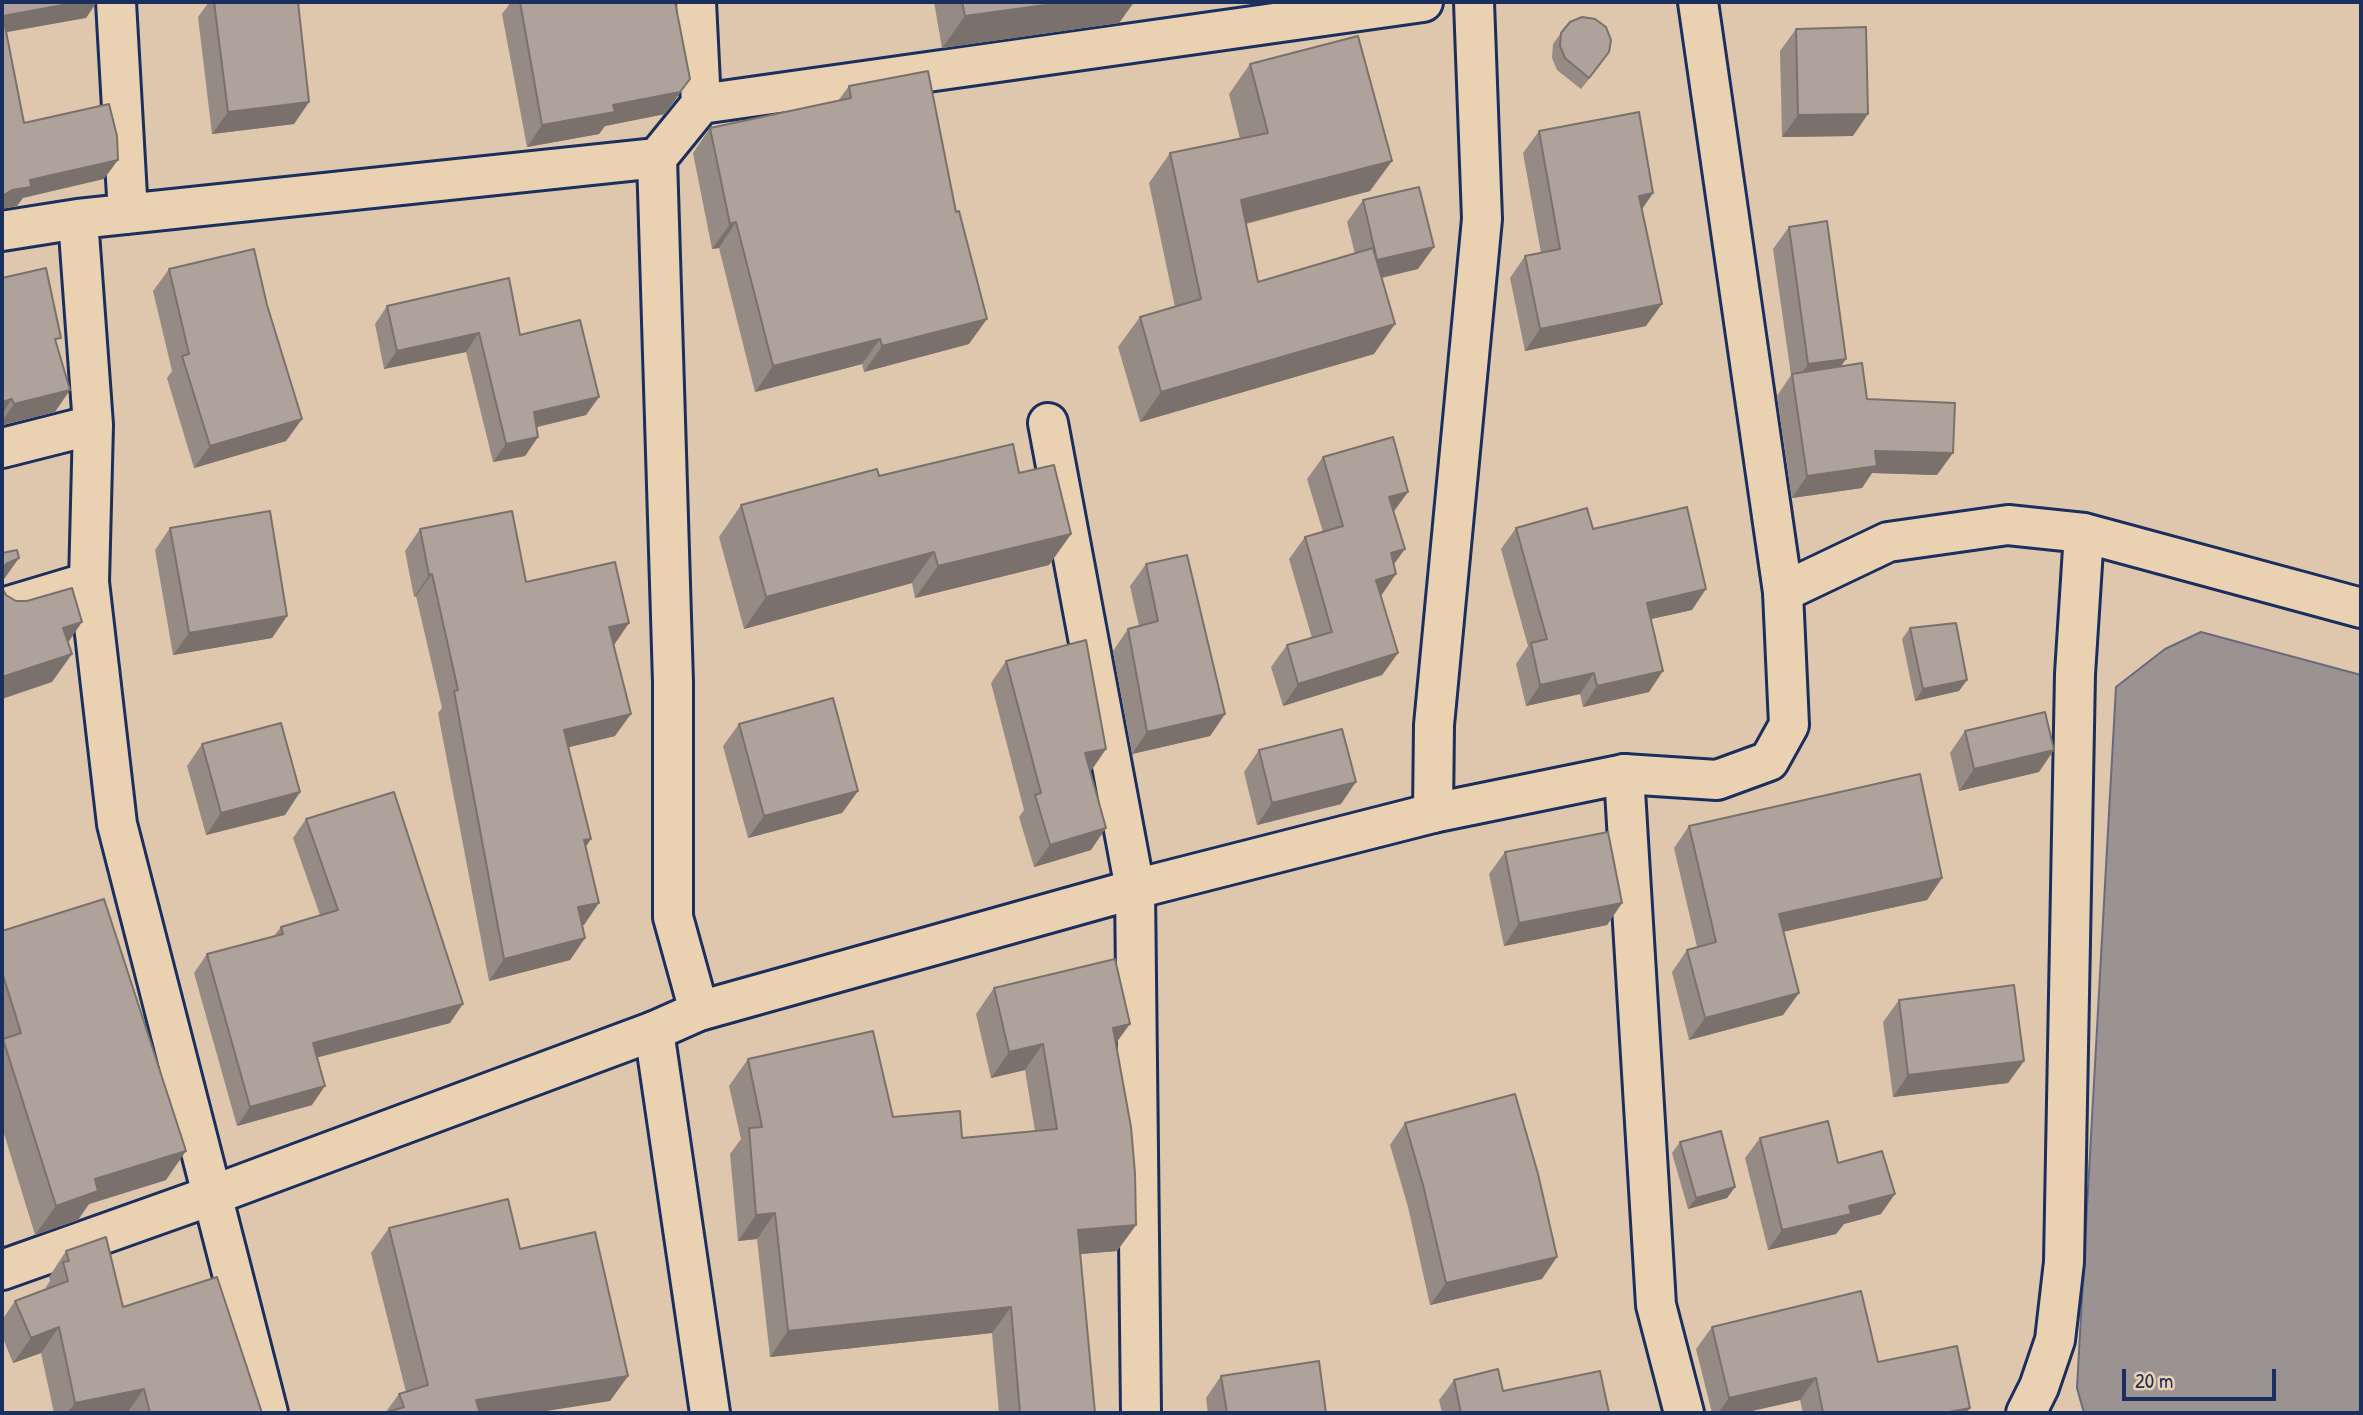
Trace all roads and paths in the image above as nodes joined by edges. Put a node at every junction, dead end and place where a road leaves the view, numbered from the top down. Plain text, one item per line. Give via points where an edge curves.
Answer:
1 (116, 2) edge
2 (696, 2) edge
3 (1423, 2) edge
4 (1474, 2) edge
5 (1698, 2) edge
6 (701, 104) junction
7 (657, 158) junction
8 (128, 214) junction
9 (78, 219) junction
10 (2, 232) edge
11 (1048, 423) dead end
12 (93, 425) junction
13 (2, 448) edge
14 (2084, 533) junction
15 (89, 582) junction
16 (1783, 592) junction
17 (2, 608) edge
18 (2361, 608) edge
19 (1624, 774) junction
20 (1433, 813) junction
21 (1135, 889) junction
22 (699, 1011) junction
23 (654, 1031) junction
24 (213, 1195) junction
25 (2, 1270) edge
26 (268, 1413) edge
27 (710, 1413) edge
28 (1140, 1413) edge
29 (1684, 1413) edge
30 (2026, 1413) edge

1 - 8 street
2 - 6 street
3 - 6 street
4 - 20 street via 1482,219 1437,697
5 - 16 street
6 - 7 street
7 - 8 street
7 - 22 street via 673,682 673,917
8 - 9 street
9 - 10 street
9 - 12 street
11 - 21 street
12 - 13 street
12 - 15 street
14 - 16 street via 2008,525 1888,542
14 - 18 street
14 - 30 street via 2075,674 2064,1262 2055,1340
15 - 17 street
15 - 24 street via 117,824
16 - 19 street via 1789,725 1769,761 1717,780
19 - 20 street
19 - 29 street via 1656,1306
20 - 21 street
21 - 22 street
21 - 28 street
22 - 23 street
23 - 24 street
23 - 27 street
24 - 25 street
24 - 26 street

